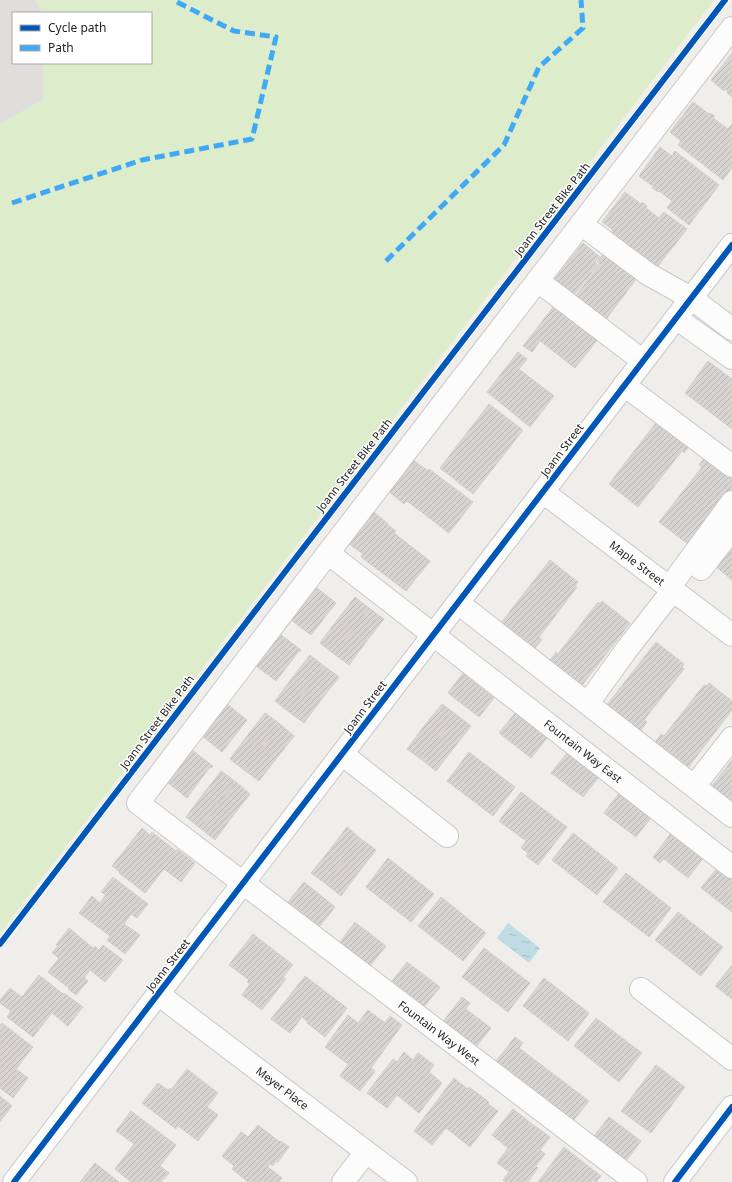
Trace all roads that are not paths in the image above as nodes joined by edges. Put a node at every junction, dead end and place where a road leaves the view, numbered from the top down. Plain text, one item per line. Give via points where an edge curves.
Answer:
1 (732, 28) edge
2 (581, 224) junction
3 (732, 245) edge
4 (538, 281) junction
5 (691, 298) junction
6 (676, 318) junction
7 (732, 328) edge
8 (732, 358) edge
9 (643, 361) junction
10 (624, 385) junction
11 (732, 466) edge
12 (543, 492) junction
13 (732, 502) edge
14 (732, 529) edge
15 (328, 553) junction
16 (674, 591) junction
17 (458, 603) junction
18 (732, 635) edge
19 (433, 636) junction
20 (588, 703) junction
21 (732, 738) edge
22 (342, 754) junction
23 (694, 786) junction
24 (732, 816) edge
25 (448, 836) dead end
26 (732, 868) edge
27 (243, 884) junction
28 (641, 989) dead end
29 (158, 994) junction
30 (732, 1059) edge
31 (728, 1121) edge
32 (366, 1152) junction
33 (14, 1182) edge
34 (343, 1182) edge
35 (406, 1182) edge
36 (636, 1182) edge
37 (675, 1182) edge

1 - 2 street
2 - 4 street
2 - 5 street via 648,274
3 - 5 street, Joann Street
4 - 9 street
4 - 15 street
5 - 6 street, Joann Street
5 - 7 street
6 - 8 street
6 - 9 street, Joann Street
9 - 10 street, Joann Street
10 - 11 street
10 - 12 street, Joann Street
12 - 16 street, Maple Street
12 - 17 street, Joann Street
13 - 16 street
14 - 16 street
15 - 19 street, Fountain Way East
15 - 27 street, Fountain Way West via 138,803
16 - 18 street, Maple Street
16 - 20 street
17 - 19 street, Joann Street
17 - 20 street
19 - 22 street, Joann Street
19 - 26 street, Fountain Way East
20 - 23 street
21 - 23 street
22 - 25 street
22 - 27 street, Joann Street
23 - 24 street
27 - 29 street, Joann Street
27 - 36 street, Fountain Way West
28 - 30 street
29 - 32 street, Meyer Place
29 - 33 street, Joann Street
31 - 37 street
32 - 34 street
32 - 35 street, Meyer Place

